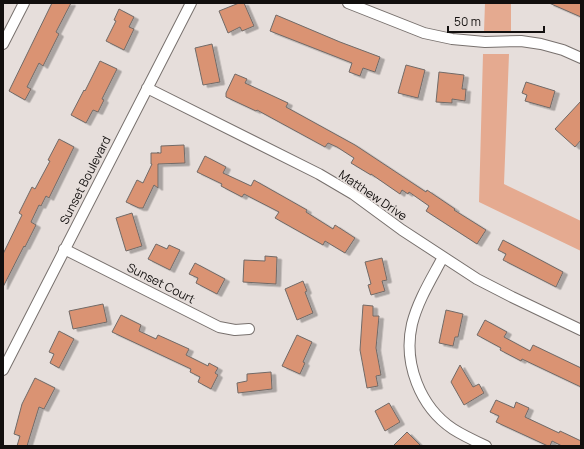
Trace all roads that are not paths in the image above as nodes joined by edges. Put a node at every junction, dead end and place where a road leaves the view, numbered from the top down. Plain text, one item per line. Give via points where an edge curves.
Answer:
1 (24, 3) edge
2 (191, 3) edge
3 (354, 4) edge
4 (3, 44) edge
5 (581, 58) edge
6 (147, 88) junction
7 (64, 249) junction
8 (444, 257) junction
9 (249, 330) dead end
10 (581, 330) edge
11 (3, 370) edge
12 (486, 446) edge

1 - 4 street
2 - 6 street, Sunset Boulevard
3 - 5 street via 424,33 452,39 541,44
6 - 7 street, Sunset Boulevard
6 - 8 street, Matthew Drive via 319,174 353,194
7 - 9 street, Sunset Court via 219,327
7 - 11 street, Sunset Boulevard
8 - 10 street, Matthew Drive via 477,279
8 - 12 street via 412,324 410,357 414,374 429,406 453,429

